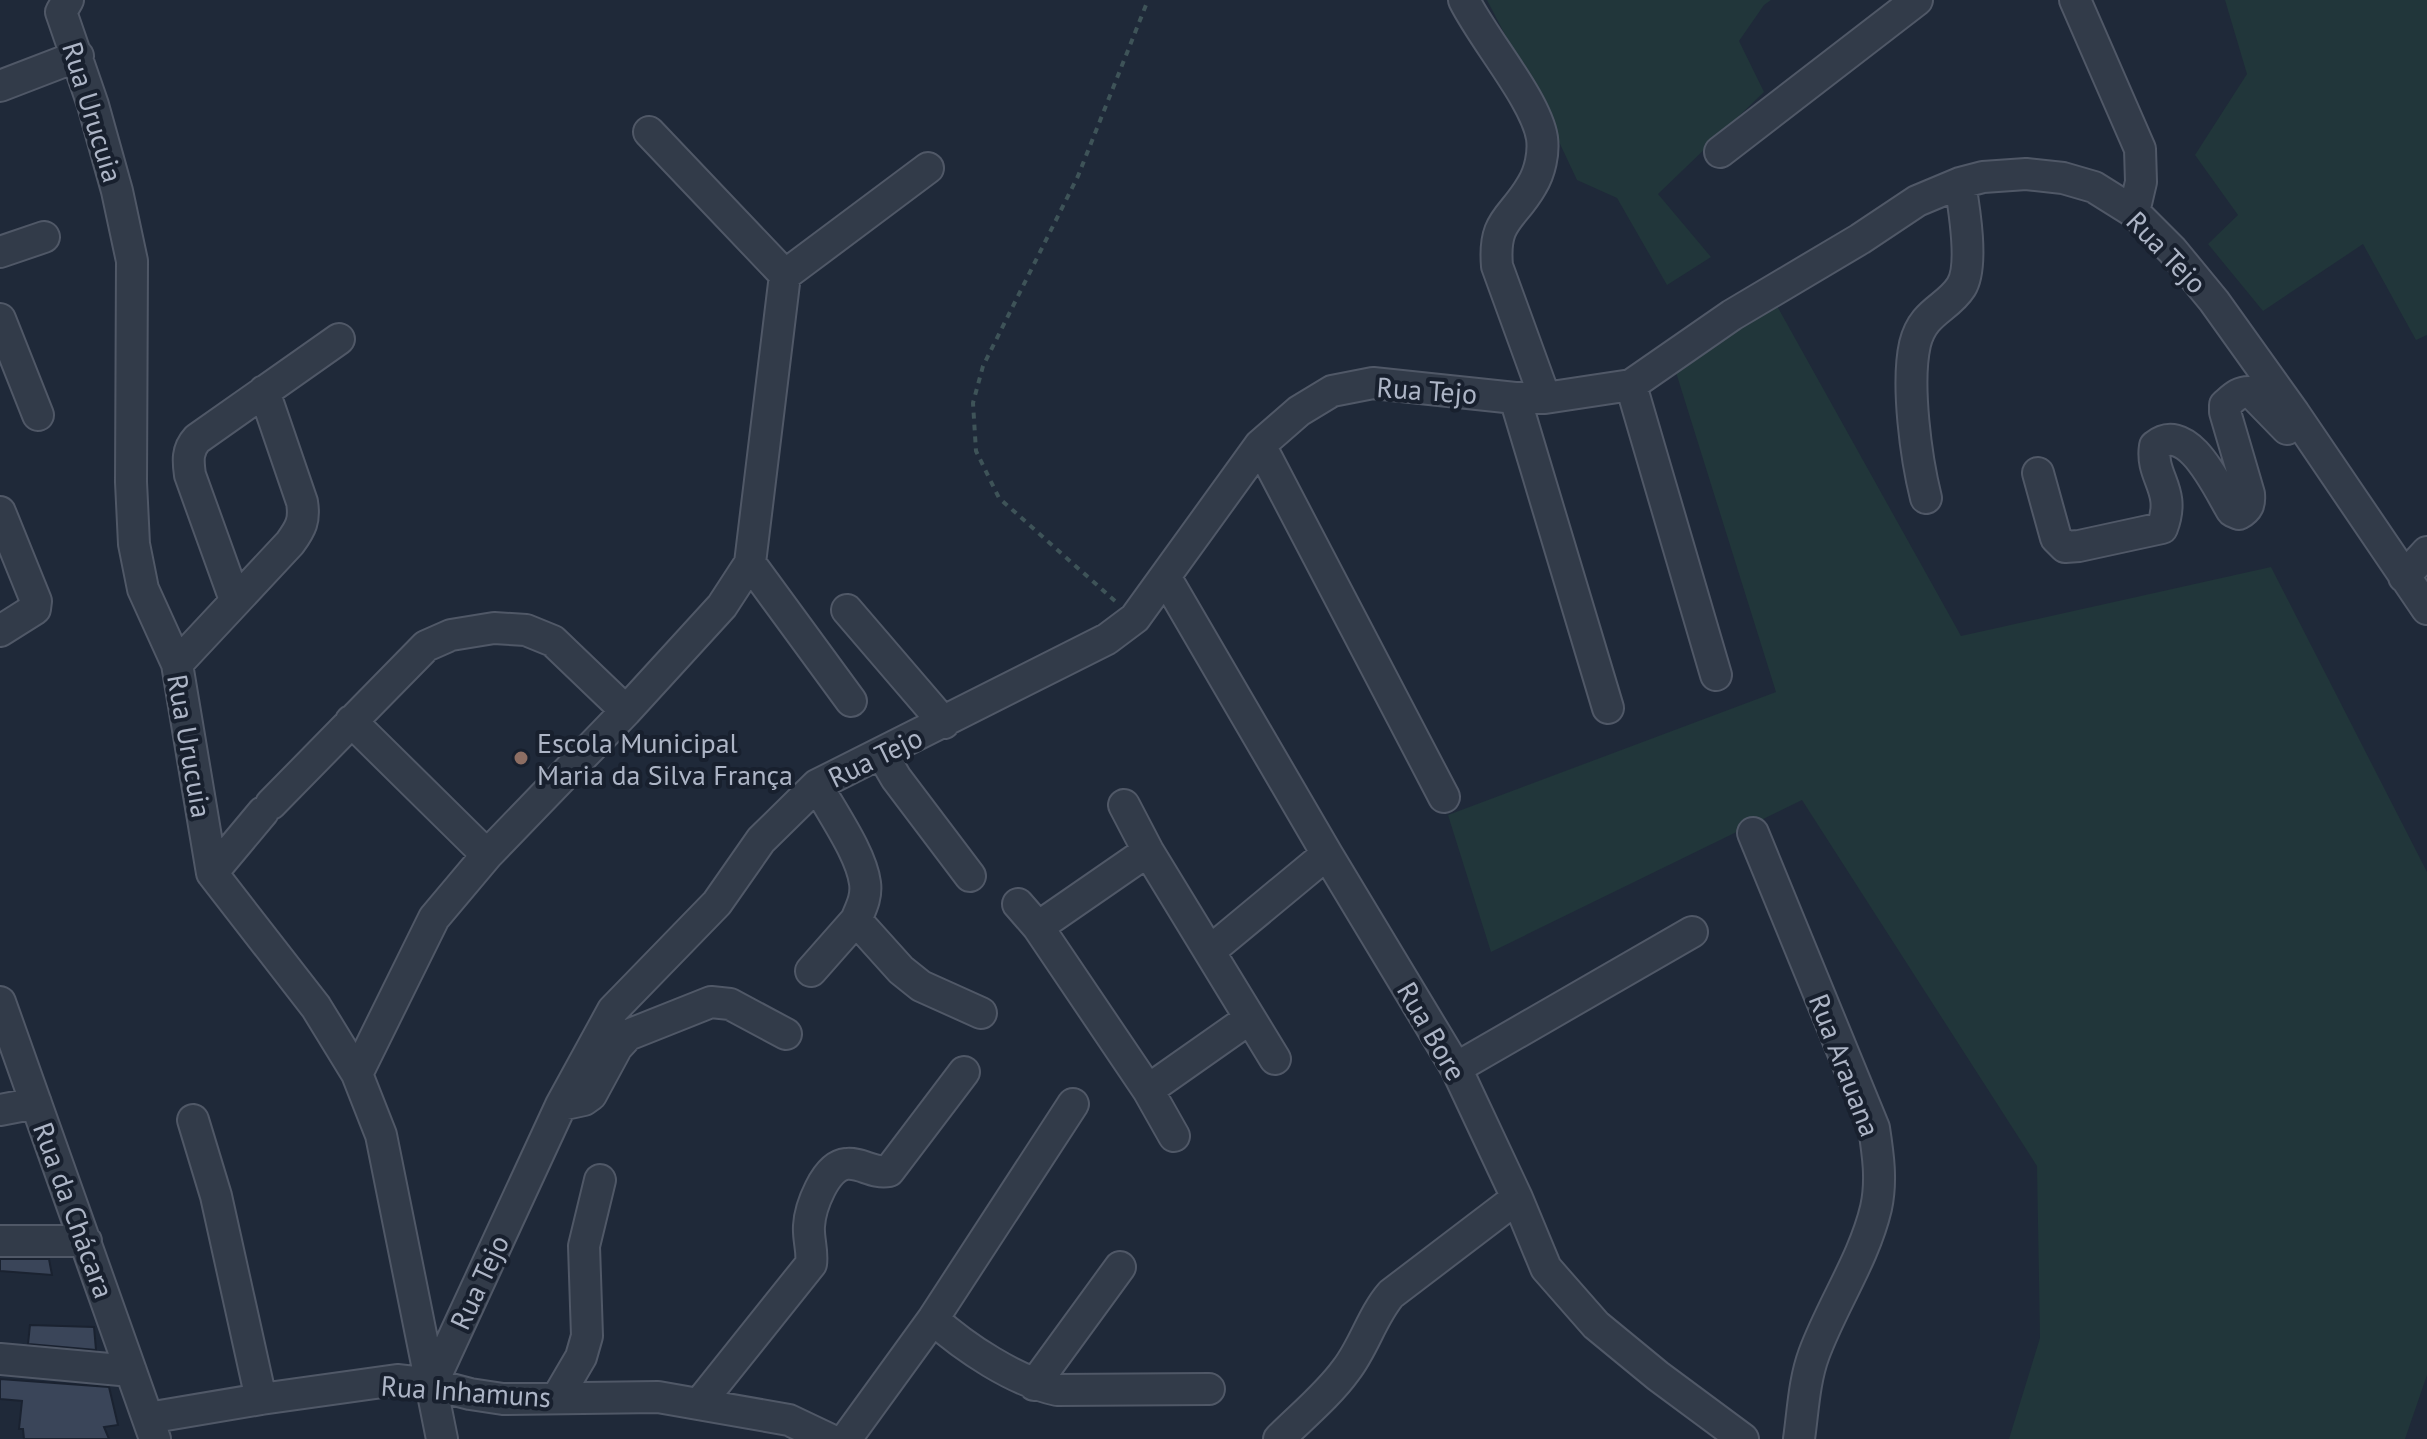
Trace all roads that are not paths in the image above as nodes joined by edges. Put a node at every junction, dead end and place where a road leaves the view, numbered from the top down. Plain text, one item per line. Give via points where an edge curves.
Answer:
1 (1464, 0) edge
2 (1917, 0) edge
3 (2075, 0) edge
4 (64, 6) edge
5 (78, 56) junction
6 (0, 86) edge
7 (649, 132) dead end
8 (1720, 152) dead end
9 (928, 168) dead end
10 (1960, 183) junction
11 (2134, 212) junction
12 (44, 237) dead end
13 (0, 252) edge
14 (785, 275) junction
15 (0, 319) edge
16 (339, 339) dead end
17 (1631, 385) junction
18 (264, 391) junction
19 (1515, 398) junction
20 (1545, 398) junction
21 (38, 415) dead end
22 (1260, 445) junction
23 (2038, 473) dead end
24 (2338, 477) junction
25 (1926, 498) dead end
26 (0, 512) edge
27 (2427, 552) edge
28 (750, 563) junction
29 (2404, 577) junction
30 (1166, 578) junction
31 (235, 600) junction
32 (2427, 609) edge
33 (847, 610) dead end
34 (0, 631) edge
35 (177, 664) junction
36 (1716, 675) dead end
37 (851, 701) dead end
38 (1608, 708) dead end
39 (626, 711) junction
40 (351, 721) junction
41 (944, 723) junction
42 (882, 754) junction
43 (817, 785) junction
44 (1444, 797) dead end
45 (1124, 805) dead end
46 (1753, 833) dead end
47 (1148, 851) junction
48 (1327, 854) junction
49 (487, 855) junction
50 (212, 873) junction
51 (970, 876) dead end
52 (1018, 904) dead end
53 (856, 920) junction
54 (1038, 927) junction
55 (1692, 932) dead end
56 (1210, 951) junction
57 (811, 971) dead end
58 (0, 1002) edge
59 (981, 1013) dead end
60 (1249, 1019) junction
61 (786, 1034) dead end
62 (1275, 1059) dead end
63 (1456, 1068) junction
64 (964, 1072) dead end
65 (357, 1074) junction
66 (1148, 1090) junction
67 (36, 1103) junction
68 (1073, 1104) dead end
69 (561, 1105) junction
70 (0, 1110) edge
71 (193, 1120) dead end
72 (1174, 1136) dead end
73 (600, 1180) dead end
74 (1517, 1198) junction
75 (0, 1241) edge
76 (86, 1241) junction
77 (1120, 1267) dead end
78 (933, 1319) junction
79 (0, 1359) edge
80 (131, 1371) junction
81 (432, 1384) junction
82 (1034, 1385) junction
83 (1209, 1389) dead end
84 (557, 1398) junction
85 (261, 1399) junction
86 (699, 1404) junction
87 (151, 1429) edge
88 (442, 1439) edge
89 (832, 1439) edge
90 (1279, 1439) edge
91 (1743, 1439) edge
92 (1799, 1439) edge

1 - 20 street via 1534,113 1542,138 1533,184 1501,226 1495,244 1497,266
2 - 8 street
3 - 11 street via 2140,149 2141,182
4 - 5 street, Rua Urucuia
5 - 6 street
5 - 35 street, Rua Urucuia via 132,261 134,544 143,589
7 - 14 street
9 - 14 street
10 - 11 street, Rua Tejo via 2026,174 2063,178 2094,187
10 - 17 street, Rua Tejo via 1917,201 1732,315
10 - 25 street via 1964,280 1960,290 1927,318 1915,342 1914,421
11 - 24 street, Rua Tejo via 2214,301
12 - 13 street
14 - 28 street
15 - 21 street
16 - 18 street
17 - 20 street, Rua Tejo
17 - 36 street
18 - 31 street via 305,516 290,543
18 - 31 street via 197,439 188,458
19 - 20 street, Rua Tejo
19 - 22 street, Rua Tejo via 1373,383 1332,391
19 - 38 street, Rua Tejo
22 - 30 street, Rua Tejo
22 - 44 street
23 - 24 street via 2056,538 2065,547 2162,528 2167,495 2153,458 2155,446 2168,438 2181,440 2195,453 2239,514 2246,510 2249,494 2225,405 2244,391 2278,417 2328,478
24 - 29 street, Rua Tejo
26 - 34 street via 36,601 28,615
27 - 29 street
28 - 37 street
28 - 39 street via 722,606
29 - 32 street, Rua Tejo
30 - 41 street, Rua Tejo via 1135,618 1107,639
30 - 48 street, Rua Bore
31 - 35 street
33 - 41 street
35 - 50 street, Rua Urucuia
39 - 40 street via 553,641 526,630 494,628 451,635 426,646
39 - 49 street
40 - 49 street
40 - 50 street
41 - 42 street, Rua Tejo
42 - 43 street, Rua Tejo
42 - 51 street
43 - 53 street via 865,882
43 - 69 street, Rua Tejo via 761,840 717,903 613,1010
45 - 47 street
46 - 92 street, Rua Arauana via 1874,1128 1880,1164 1869,1230 1813,1356
47 - 54 street
47 - 56 street
48 - 56 street
48 - 63 street, Rua Bore
49 - 65 street via 434,918
50 - 65 street, Rua Urucuia via 316,1007
52 - 54 street
53 - 57 street
53 - 59 street via 921,986
54 - 66 street
55 - 63 street
56 - 60 street
58 - 67 street, Rua da Chácara
60 - 62 street
60 - 66 street
61 - 69 street via 730,1004 711,1002 628,1035 591,1095
63 - 74 street, Rua Bore
64 - 86 street via 889,1171 847,1163 822,1184 809,1227 811,1264
65 - 81 street, Rua Urucuia via 381,1135
66 - 72 street
67 - 70 street
67 - 76 street, Rua da Chácara
68 - 78 street
69 - 81 street, Rua Tejo
71 - 85 street via 216,1196
73 - 84 street via 584,1246 585,1348
74 - 90 street via 1391,1294 1345,1372
74 - 91 street, Rua Bore via 1546,1268 1596,1325
75 - 76 street
76 - 80 street, Rua da Chácara
77 - 82 street
78 - 82 street
78 - 89 street
79 - 80 street
80 - 87 street, Rua da Chácara
81 - 84 street, Rua Inhamuns via 503,1399
81 - 85 street, Rua Inhamuns via 397,1380
81 - 88 street, Rua Urucuia
82 - 83 street via 1057,1390
84 - 86 street, Rua Inhamuns via 658,1397
85 - 87 street, Rua Inhamuns
86 - 89 street, Rua Inhamuns via 789,1420

